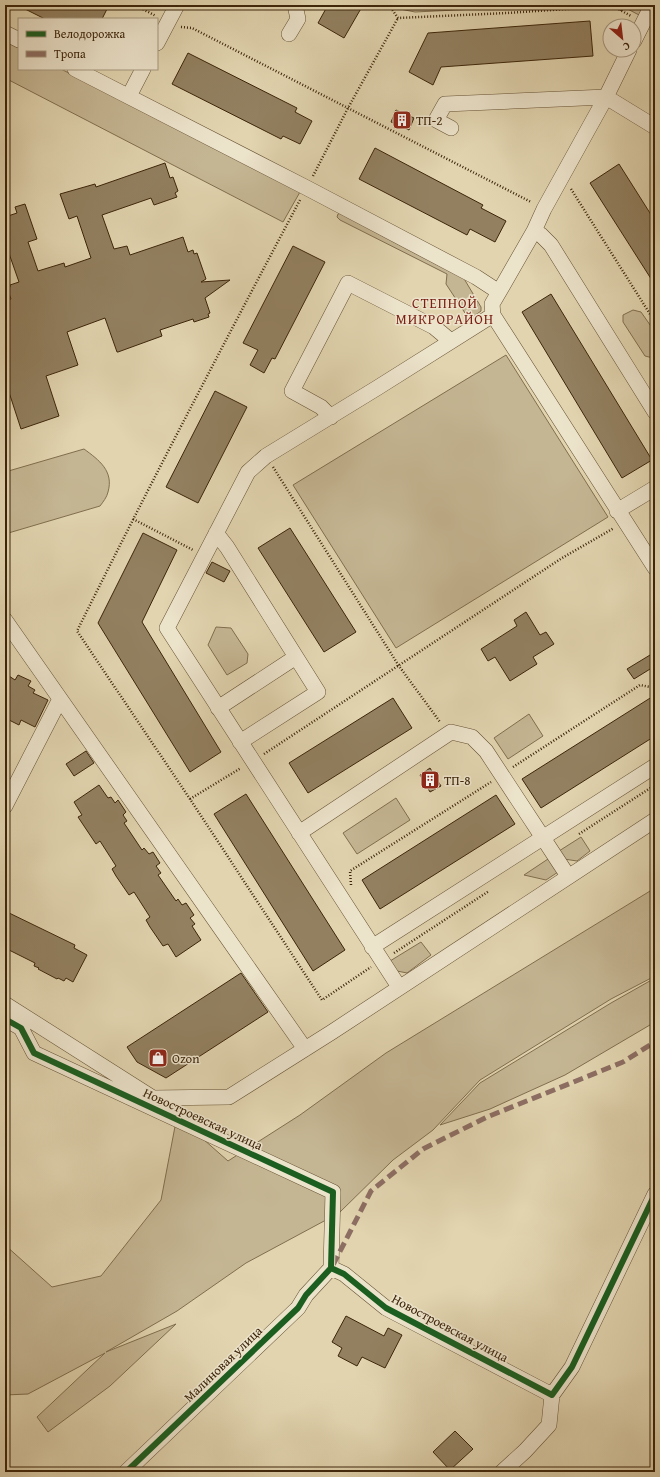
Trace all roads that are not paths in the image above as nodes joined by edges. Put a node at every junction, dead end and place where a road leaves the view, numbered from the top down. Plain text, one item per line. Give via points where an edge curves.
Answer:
1 (177, 5) edge
2 (295, 5) edge
3 (652, 5) edge
4 (642, 25) edge
5 (5, 33) edge
6 (290, 34) dead end
7 (18, 40) edge
8 (158, 41) edge
9 (625, 58) edge
10 (77, 70) edge
11 (142, 70) edge
12 (129, 96) junction
13 (606, 97) junction
14 (655, 127) edge
15 (451, 128) dead end
16 (534, 231) junction
17 (499, 292) junction
18 (493, 315) junction
19 (450, 342) junction
20 (655, 412) edge
21 (330, 417) junction
22 (655, 488) edge
23 (621, 516) junction
24 (216, 533) junction
25 (655, 568) edge
26 (5, 620) edge
27 (296, 657) junction
28 (60, 699) junction
29 (218, 708) junction
30 (240, 742) junction
31 (655, 766) edge
32 (5, 806) edge
33 (655, 820) edge
34 (299, 833) junction
35 (544, 837) junction
36 (568, 876) junction
37 (372, 947) junction
38 (399, 987) junction
39 (5, 1004) edge
40 (5, 1019) edge
41 (305, 1049) junction
42 (655, 1194) edge
43 (331, 1268) junction
44 (552, 1395) junction
45 (126, 1472) edge
46 (502, 1472) edge

1 - 8 street
2 - 6 street via 298,19
3 - 4 street
5 - 7 street
9 - 13 street
10 - 12 street
11 - 12 street
12 - 17 street via 476,277
13 - 14 street
13 - 15 street via 445,104 436,120
13 - 16 street
16 - 17 street
16 - 20 street via 551,245
17 - 18 street via 492,304
18 - 19 street
18 - 23 street
19 - 21 street
19 - 21 street via 434,327 348,283 292,391 321,407
21 - 24 street via 266,456 248,472
22 - 23 street
23 - 25 street
24 - 27 street
24 - 29 street via 167,628
26 - 28 street
27 - 29 street
27 - 30 street via 318,692
28 - 32 street
28 - 41 street
29 - 30 street
30 - 34 street
31 - 35 street
33 - 36 street
34 - 35 street via 451,732 472,738 486,751
34 - 37 street
35 - 36 street
35 - 37 street
36 - 38 street
37 - 38 street
38 - 41 street
39 - 41 street via 153,1098 229,1097
40 - 43 street, Новостроевская улица via 21,1028 34,1053 333,1192
42 - 44 street via 572,1367
43 - 44 street, Новостроевская улица via 344,1274 386,1308
43 - 45 street, Малиновая улица via 306,1295 298,1308
44 - 46 street via 549,1426

